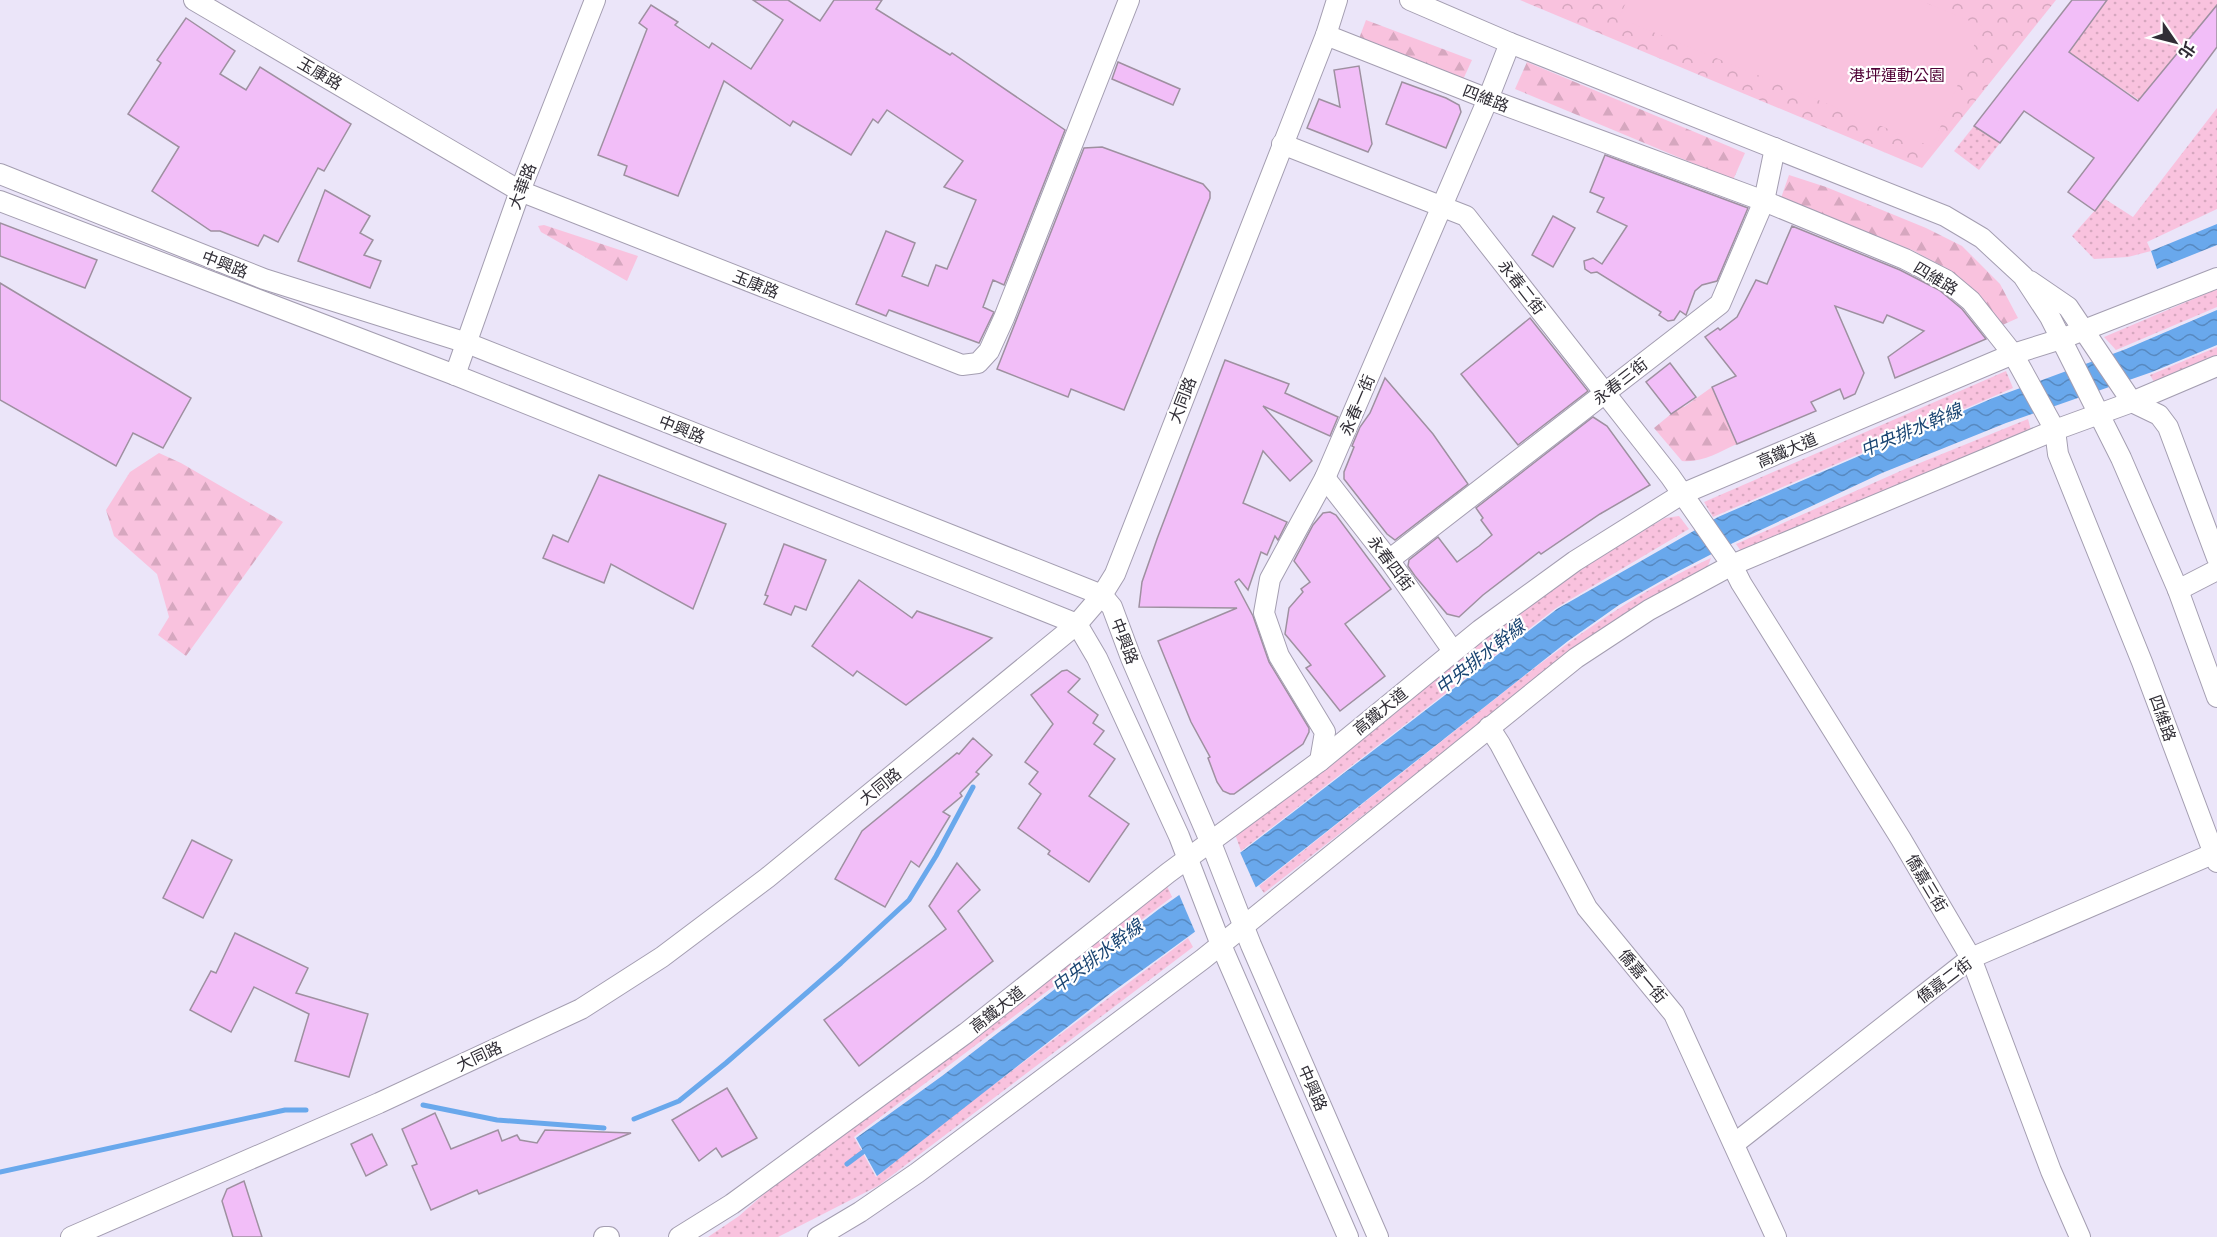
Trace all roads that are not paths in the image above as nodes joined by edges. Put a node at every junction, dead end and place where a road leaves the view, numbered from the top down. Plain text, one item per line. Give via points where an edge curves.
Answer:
1 (194, 0) edge
2 (595, 0) edge
3 (1129, 0) edge
4 (1337, 0) edge
5 (1410, 0) edge
6 (1326, 35) junction
7 (1510, 43) junction
8 (1488, 99) junction
9 (1282, 144) junction
10 (1775, 148) junction
11 (0, 174) edge
12 (520, 190) junction
13 (0, 201) edge
14 (1764, 201) junction
15 (1442, 208) junction
16 (2023, 276) junction
17 (2217, 278) edge
18 (2088, 336) junction
19 (2061, 339) junction
20 (467, 343) junction
21 (2017, 362) junction
22 (2217, 366) edge
23 (455, 375) junction
24 (1605, 392) junction
25 (2132, 402) junction
26 (2100, 413) junction
27 (2055, 430) junction
28 (1325, 478) junction
29 (1683, 494) junction
30 (1696, 515) joint
31 (2217, 558) edge
32 (1389, 560) junction
33 (1728, 560) junction
34 (2217, 570) edge
35 (2178, 590) junction
36 (1102, 595) junction
37 (1077, 624) junction
38 (1453, 651) junction
39 (2217, 697) edge
40 (1489, 727) junction
41 (1320, 761) junction
42 (1212, 845) junction
43 (2216, 856) edge
44 (1190, 862) junction
45 (1243, 927) junction
46 (1221, 945) junction
47 (1971, 958) junction
48 (1734, 1144) junction
49 (71, 1237) edge
50 (604, 1237) edge
51 (609, 1237) edge
52 (679, 1237) edge
53 (818, 1237) edge
54 (1348, 1237) edge
55 (1378, 1237) edge
56 (1776, 1237) edge
57 (2080, 1237) edge

1 - 12 street, 玉康路
2 - 12 street, 大華路
3 - 12 street, 玉康路 via 1004,318 989,351 978,363 963,365
4 - 6 street, 大同路
5 - 7 street
6 - 8 street, 四維路
6 - 9 street, 大同路
7 - 8 street, 永春一街
7 - 10 street
8 - 14 street, 四維路
8 - 15 street, 永春一街
9 - 15 street, 永春二街
9 - 36 street, 大同路 via 1115,574
10 - 14 street, 永春三街
10 - 16 street via 1945,216 1982,238
11 - 20 street, 中興路 via 264,279
12 - 20 street, 大華路
13 - 23 street, 中興路
14 - 21 street, 四維路 via 1946,280 1971,301
14 - 24 street, 永春三街 via 1720,304
15 - 24 street, 永春二街 via 1466,216
15 - 28 street, 永春一街
16 - 18 street via 2068,307
16 - 19 street
17 - 18 street, 高鐵大道
18 - 19 street, 高鐵大道
18 - 25 street
19 - 21 street, 高鐵大道
19 - 26 street
20 - 23 street, 大華路
20 - 36 street, 中興路
21 - 27 street, 四維路
21 - 29 street, 高鐵大道
22 - 25 street
23 - 37 street, 中興路
24 - 29 street, 永春二街
24 - 32 street, 永春三街
25 - 26 street
25 - 31 street via 2159,415 2168,428
26 - 27 street
26 - 35 street
27 - 33 street
27 - 43 street, 四維路 via 2058,454
28 - 32 street, 永春四街
28 - 41 street, 永春一街 via 1270,579 1264,613 1279,656 1325,732
29 - 30 street, 永春二街
29 - 38 street, 高鐵大道 via 1575,561
30 - 33 street, 僑嘉三街
32 - 38 street, 永春四街
33 - 40 street via 1576,658
33 - 47 street, 僑嘉三街
34 - 35 street
35 - 39 street
36 - 37 street, 大同路
36 - 42 street, 中興路 via 1112,607
37 - 44 street, 中興路 via 1097,658
37 - 49 street, 大同路 via 767,878 662,957 581,1009 379,1103
38 - 41 street, 高鐵大道
40 - 45 street
40 - 48 street, 僑嘉一街 via 1587,908 1674,1014
41 - 42 street, 高鐵大道
42 - 44 street, 高鐵大道
42 - 45 street, 中興路
43 - 47 street, 僑嘉二街
44 - 46 street, 中興路
44 - 52 street, 高鐵大道 via 957,1040 732,1204
45 - 46 street
45 - 55 street, 中興路
46 - 53 street via 918,1173
46 - 54 street, 中興路
47 - 48 street, 僑嘉二街
47 - 57 street, 僑嘉三街
48 - 56 street, 僑嘉一街
50 - 51 street

